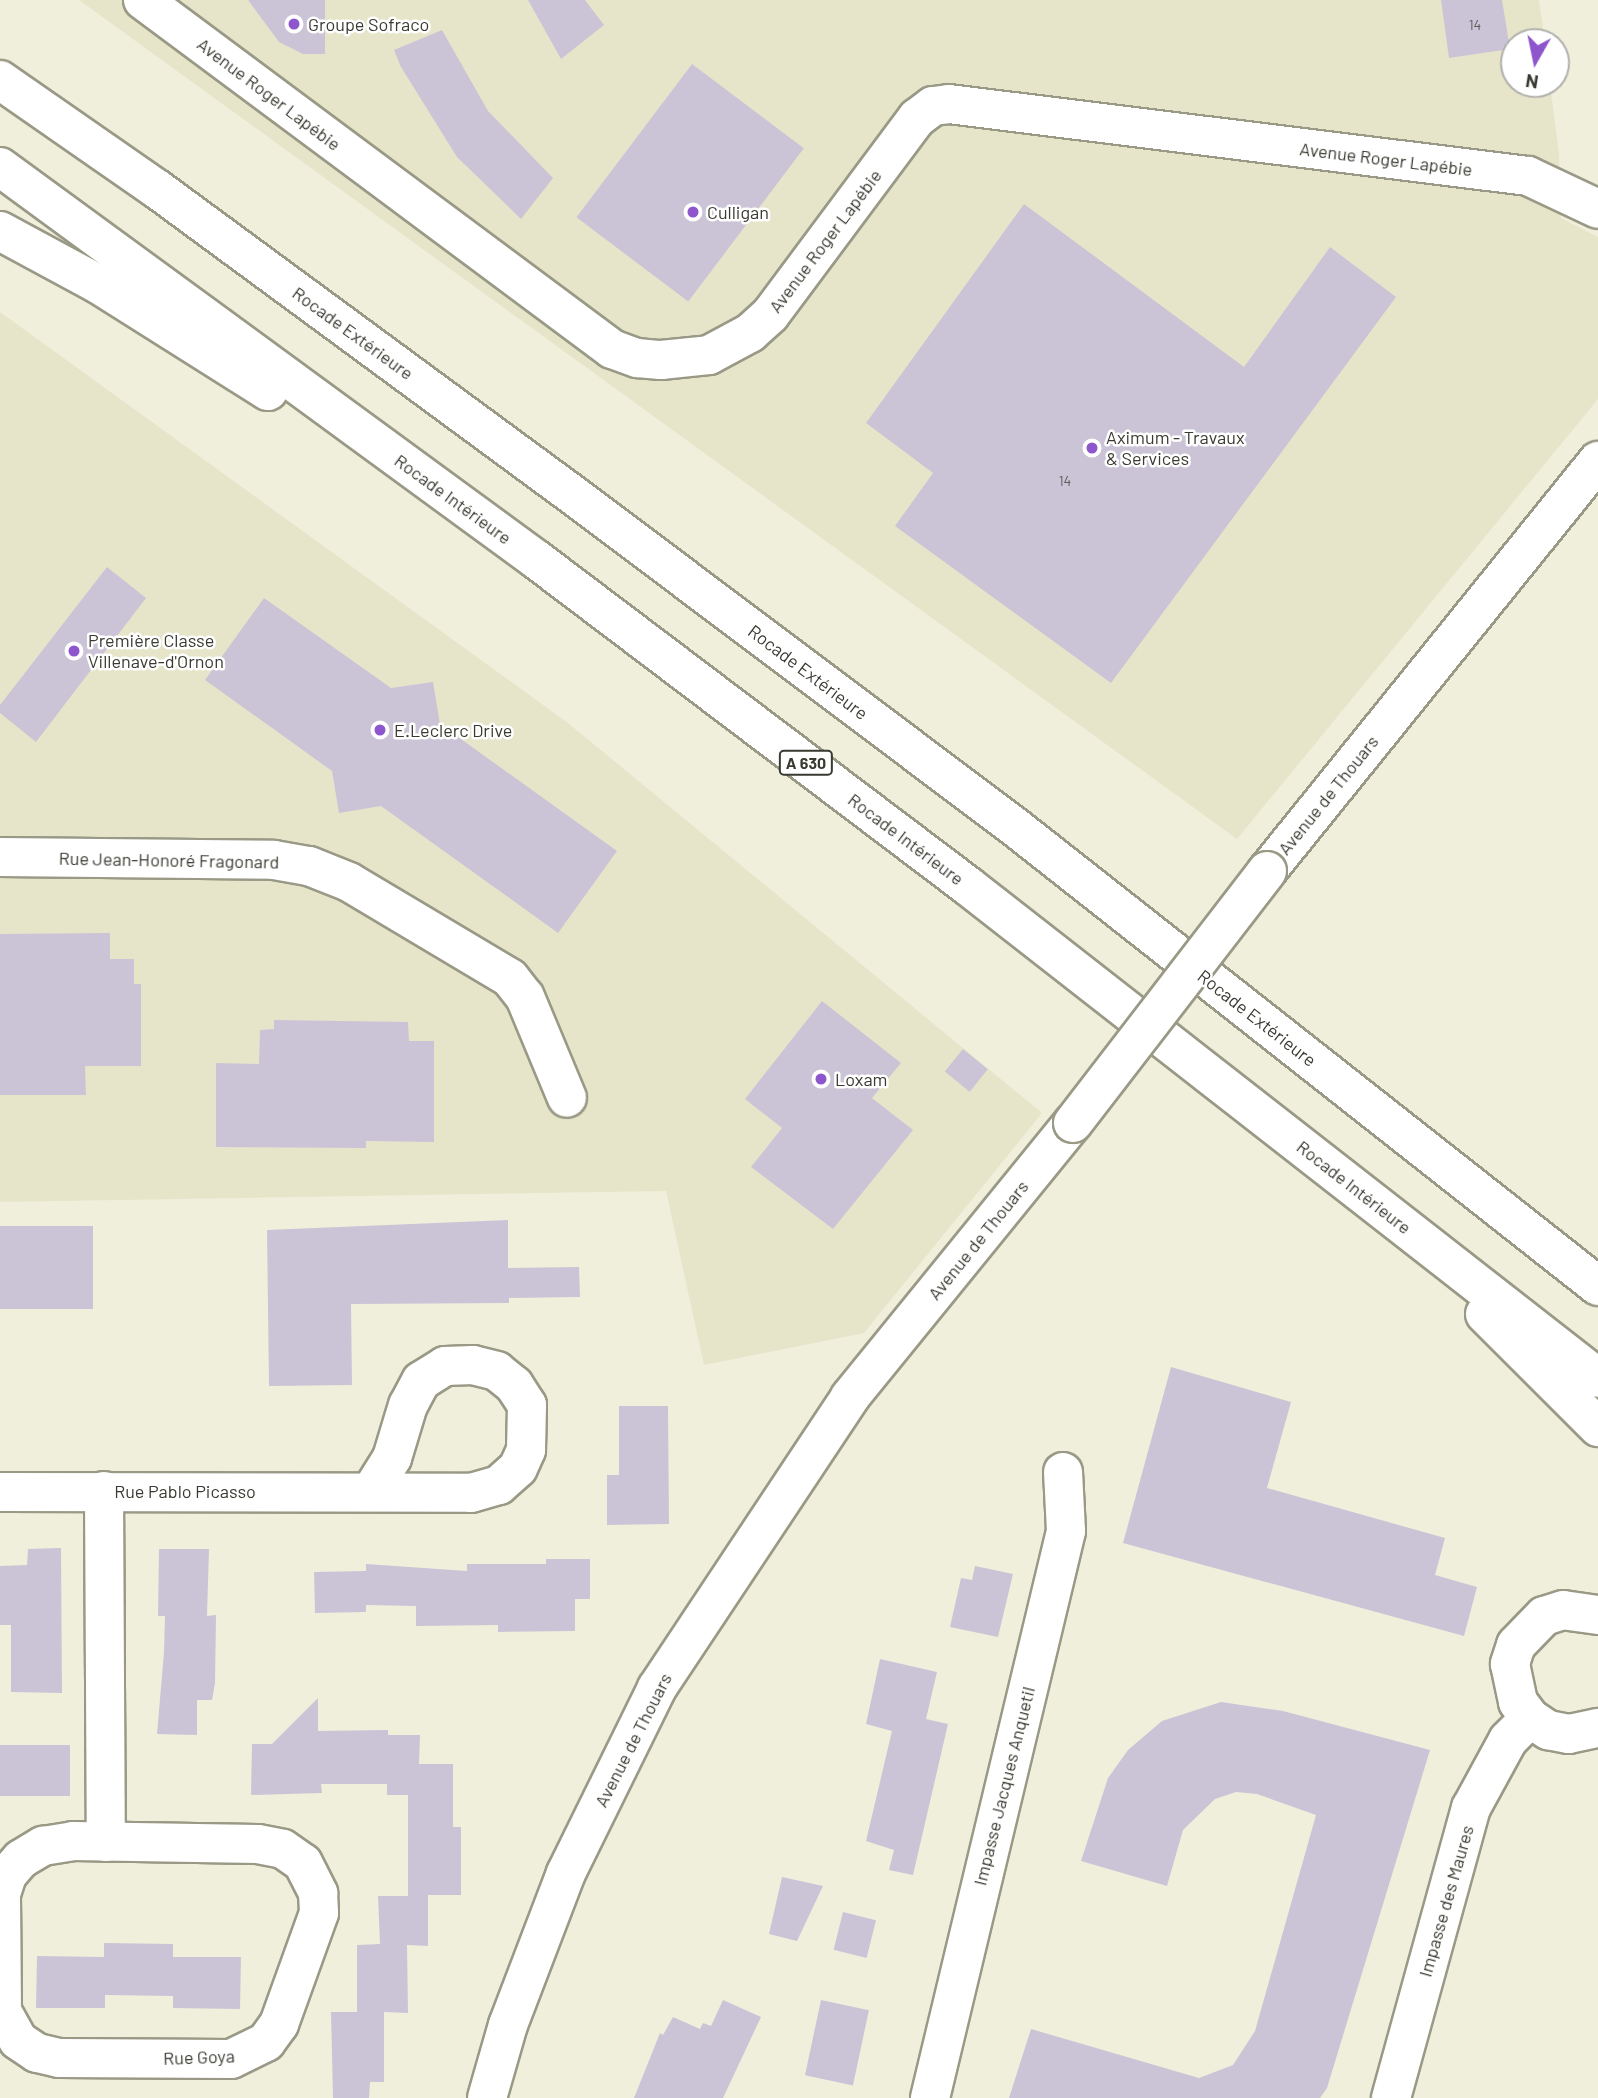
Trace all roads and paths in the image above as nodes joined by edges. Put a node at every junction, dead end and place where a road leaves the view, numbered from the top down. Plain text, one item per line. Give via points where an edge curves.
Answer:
1 (143, 0) edge
2 (0, 80) edge
3 (0, 167) edge
4 (1598, 209) edge
5 (0, 230) edge
6 (1598, 461) edge
7 (537, 560) junction
8 (0, 857) edge
9 (567, 1098) dead end
10 (1389, 1214) junction
11 (1561, 1258) junction
12 (1598, 1267) edge
13 (1598, 1286) edge
14 (1598, 1378) edge
15 (1598, 1427) edge
16 (1063, 1472) dead end
17 (104, 1491) junction
18 (371, 1491) dead end
19 (0, 1492) edge
20 (1598, 1615) edge
21 (1530, 1718) junction
22 (1598, 1728) edge
23 (106, 1842) junction
24 (487, 2098) edge
25 (930, 2098) edge
26 (1391, 2098) edge

1 - 4 main road, Avenue Roger Lapébie via 611,349 637,358 709,355 750,333 770,316 917,118 933,106 949,104 1528,176
2 - 11 main road, Rocade Extérieure via 157,189 1004,819
3 - 7 main road, Rocade Intérieure / A 630
5 - 7 main road via 98,284
6 - 24 main road, Avenue de Thouars, bridge via 850,1397 657,1688 566,1873 508,2025
7 - 10 main road, Rocade Intérieure / A 630 via 968,886
8 - 9 main road, Rue Jean-Honoré Fragonard via 274,860 309,866 349,881 510,978 525,997
10 - 14 main road, Rocade Intérieure / A 630
10 - 15 main road
11 - 12 main road
11 - 13 main road, Rocade Extérieure
16 - 25 main road, Impasse Jacques Anquetil via 1066,1531
17 - 18 main road, Rue Pablo Picasso
17 - 19 main road, Rue Pablo Picasso
17 - 23 main road
20 - 21 main road via 1563,1610 1544,1616 1516,1644 1511,1684
21 - 22 main road via 1548,1730 1569,1734
21 - 26 main road, Impasse des Maures via 1508,1740 1471,1808
23 - 23 main road, Rue Goya via 43,1846 21,1859 7,1875 1,1894 2,2011 18,2040 37,2053 59,2058 231,2059 266,2042 279,2024 317,1921 318,1893 303,1863 283,1849 258,1844

